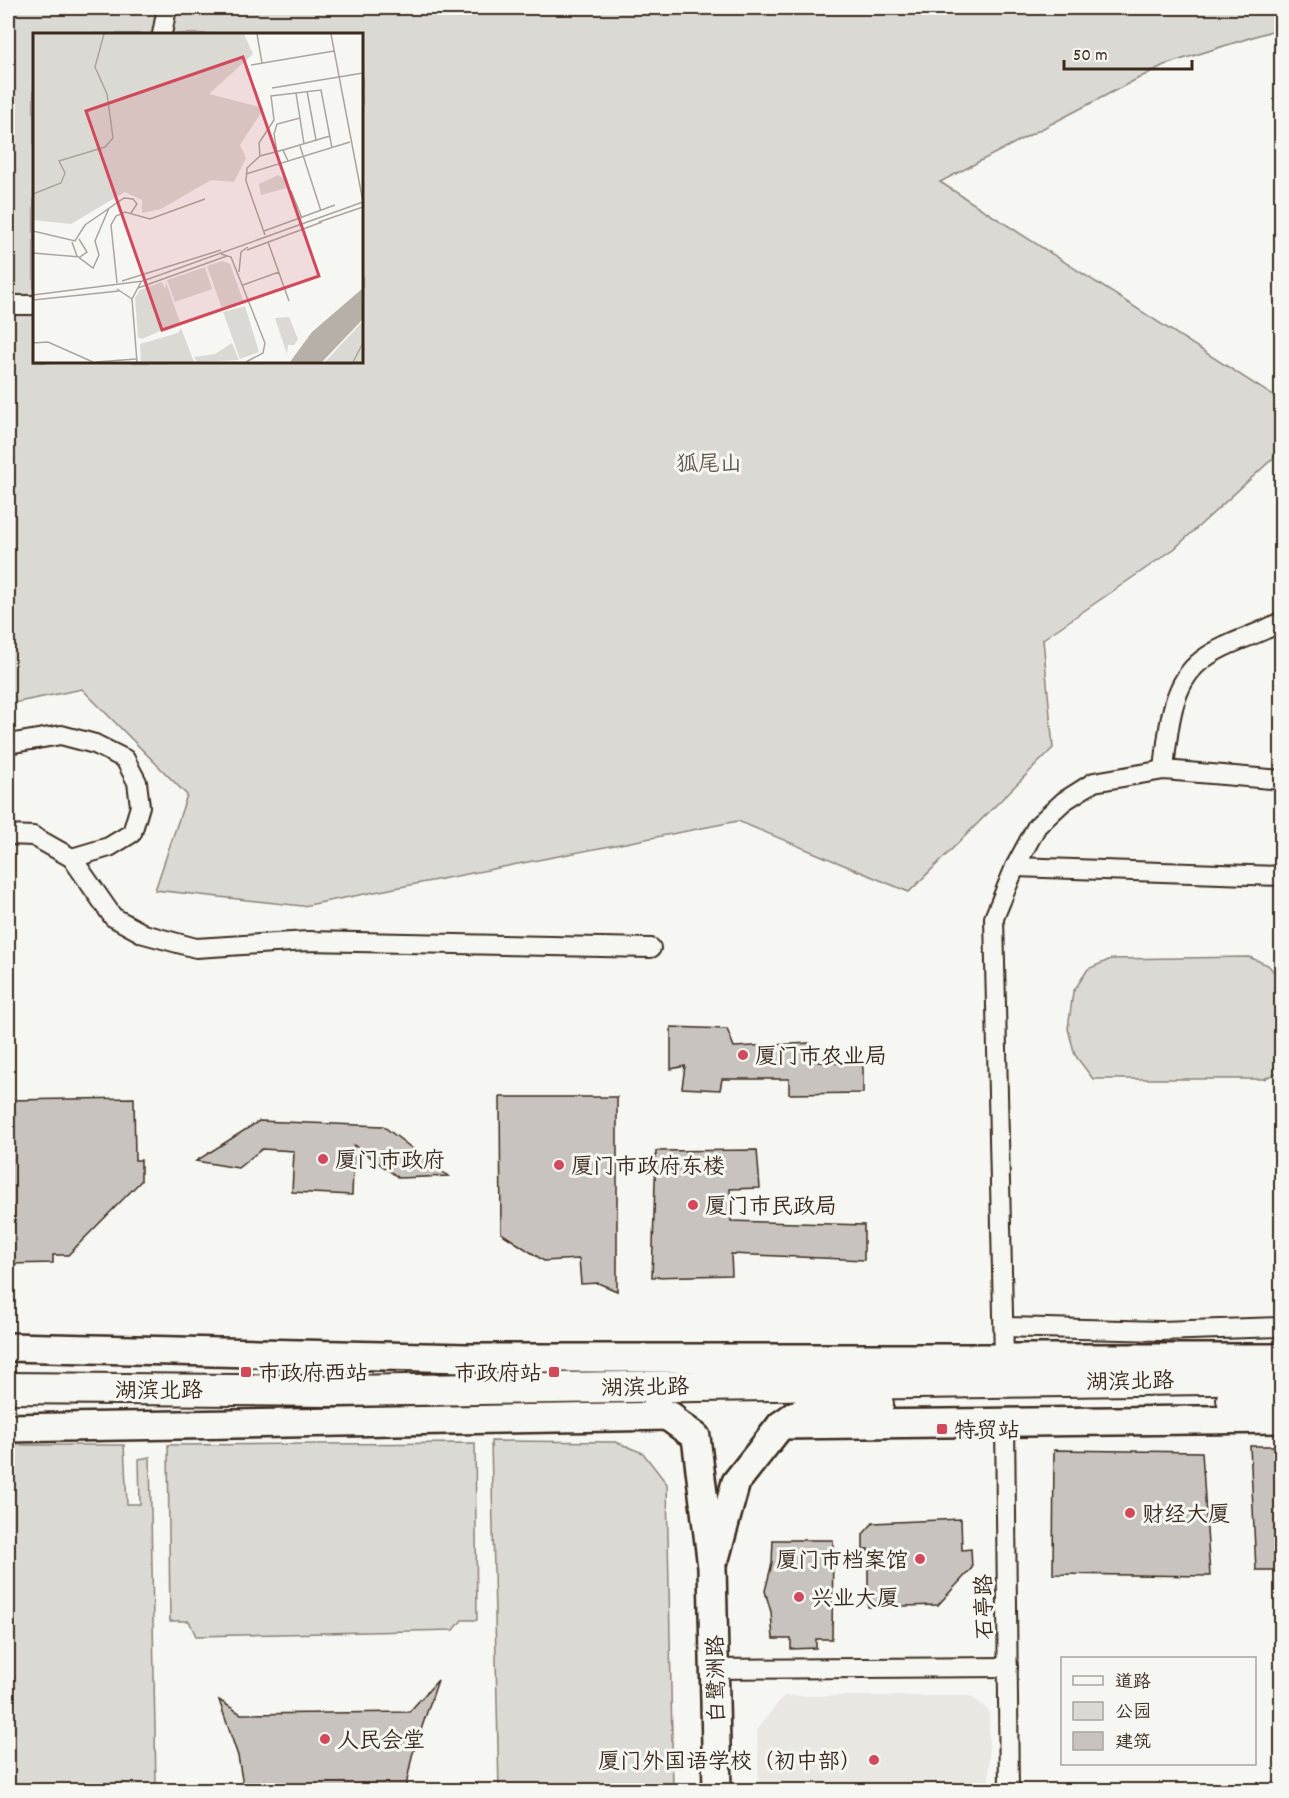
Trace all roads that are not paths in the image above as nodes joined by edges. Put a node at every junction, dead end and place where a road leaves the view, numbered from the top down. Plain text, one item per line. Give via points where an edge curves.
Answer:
1 (167, 8) edge
2 (162, 33) edge
3 (8, 305) edge
4 (33, 305) edge
5 (1281, 621) edge
6 (8, 744) edge
7 (1164, 770) junction
8 (1281, 780) edge
9 (8, 835) edge
10 (72, 858) junction
11 (1015, 867) junction
12 (1281, 876) edge
13 (651, 948) dead end
14 (1005, 1327) junction
15 (1281, 1327) edge
16 (8, 1347) edge
17 (1004, 1358) junction
18 (1281, 1358) edge
19 (1281, 1378) edge
20 (627, 1386) junction
21 (8, 1388) edge
22 (1281, 1399) edge
23 (809, 1405) joint
24 (671, 1416) junction
25 (1281, 1419) edge
26 (1005, 1422) junction
27 (781, 1425) junction
28 (8, 1428) edge
29 (712, 1567) junction
30 (1008, 1667) junction
31 (714, 1669) junction
32 (717, 1791) edge
33 (1009, 1791) edge

1 - 2 street
3 - 4 street
5 - 7 street via 1203,659 1189,673 1170,719
6 - 10 street via 61,735 95,744 125,759 137,782 140,806 132,833 109,848
7 - 8 street
7 - 11 street via 1094,782 1064,801 1037,826
9 - 10 street via 33,836
10 - 13 street via 113,917 144,934 196,948 308,941
11 - 12 street
11 - 14 street via 994,918
14 - 15 street
14 - 17 street
16 - 17 street via 466,1358
17 - 18 street
19 - 20 main road, 湖滨北路
20 - 21 main road, 湖滨北路 via 336,1390
20 - 24 street, 白鹭洲路
22 - 23 main road, 湖滨北路
23 - 27 street, 白鹭洲路
24 - 28 street
24 - 29 street, 白鹭洲路 via 696,1437
25 - 26 street
26 - 27 street
26 - 30 street, 石亭路
27 - 29 street, 白鹭洲路 via 736,1482
29 - 31 street, 白鹭洲路
30 - 31 street
30 - 33 street, 石亭路
31 - 32 street, 白鹭洲路

